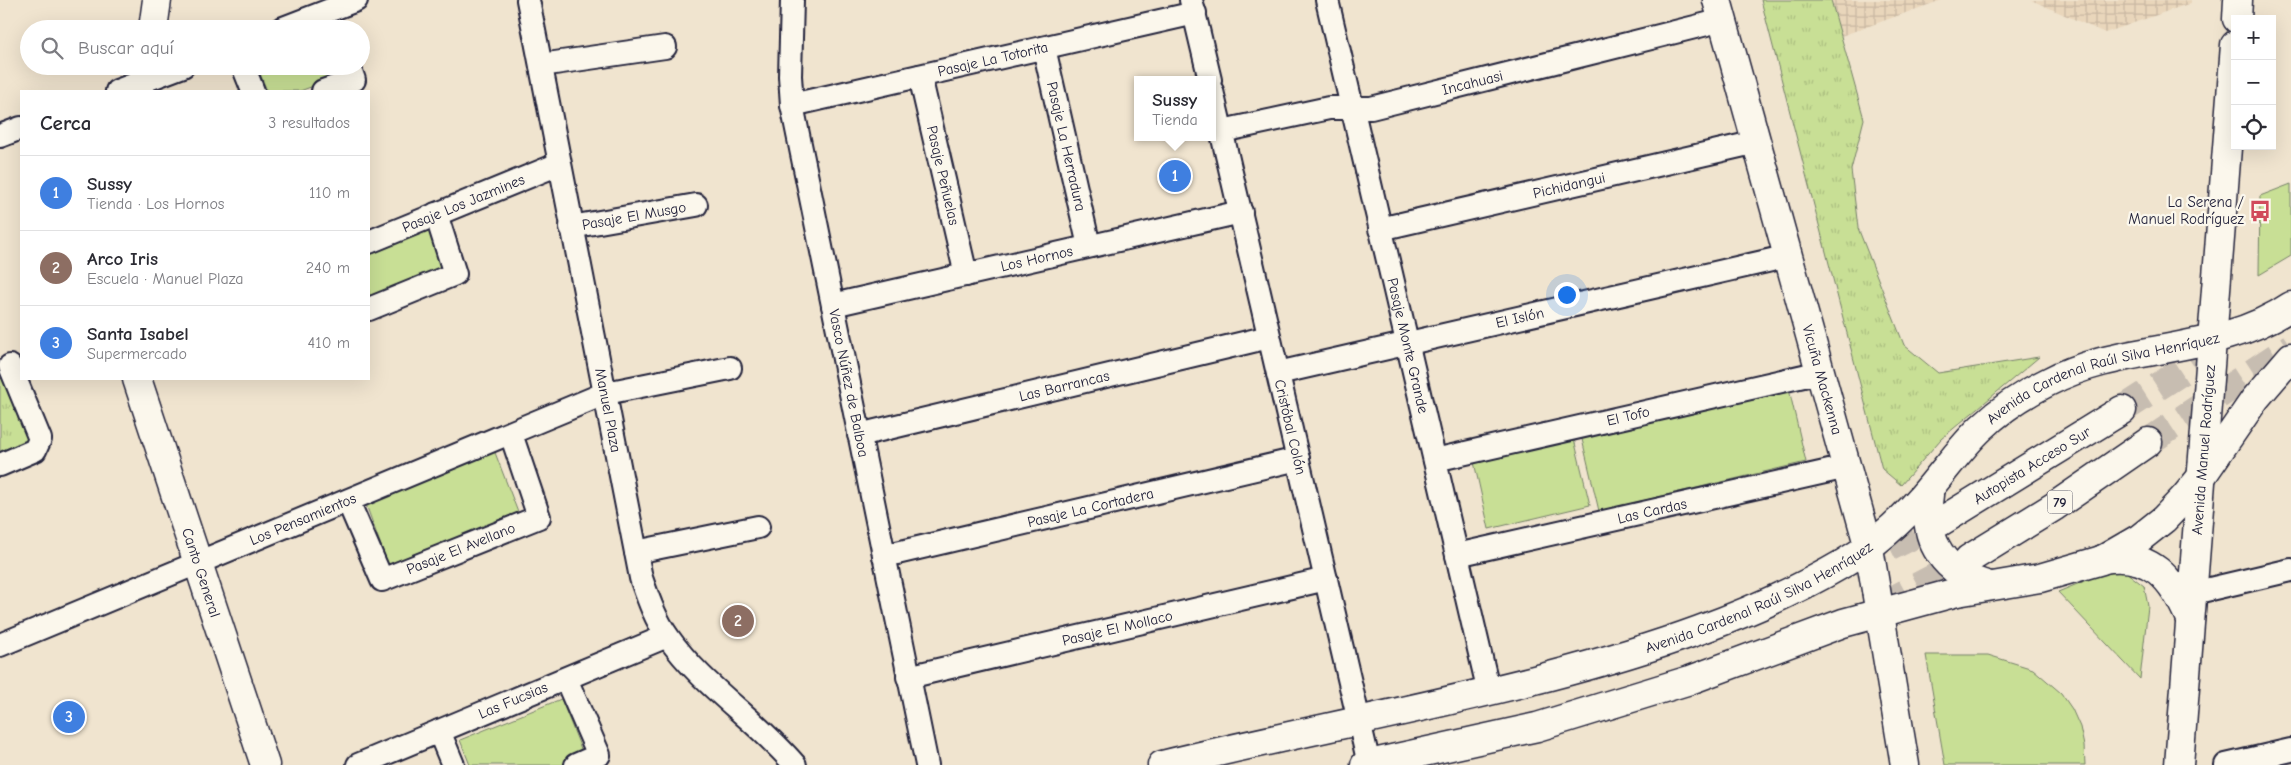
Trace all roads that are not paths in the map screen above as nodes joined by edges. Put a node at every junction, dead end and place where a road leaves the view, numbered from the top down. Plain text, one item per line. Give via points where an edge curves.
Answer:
1 (157, 0) edge
2 (356, 0) edge
3 (528, 0) edge
4 (792, 0) edge
5 (1327, 0) edge
6 (2238, 0) edge
7 (1193, 7) edge
8 (1720, 10) edge
9 (2237, 15) edge
10 (333, 19) edge
11 (155, 20) edge
12 (665, 47) dead end
13 (1044, 48) junction
14 (2234, 60) edge
15 (541, 65) junction
16 (158, 75) edge
17 (247, 75) edge
18 (352, 75) edge
19 (920, 76) junction
20 (1209, 76) edge
21 (136, 83) edge
22 (253, 90) edge
23 (325, 90) edge
24 (792, 105) junction
25 (1216, 107) edge
26 (1352, 107) junction
27 (20, 128) edge
28 (1222, 131) junction
29 (0, 136) edge
30 (1757, 142) junction
31 (559, 164) junction
32 (696, 205) dead end
33 (1241, 212) junction
34 (436, 214) junction
35 (571, 227) junction
36 (1380, 229) junction
37 (370, 242) edge
38 (1089, 246) junction
39 (1789, 256) junction
40 (966, 275) junction
41 (833, 305) junction
42 (2291, 306) edge
43 (370, 309) edge
44 (1270, 338) junction
45 (2213, 340) junction
46 (1408, 343) junction
47 (2291, 357) edge
48 (10, 366) edge
49 (730, 368) dead end
50 (1821, 372) junction
51 (1278, 373) junction
52 (136, 380) edge
53 (606, 394) junction
54 (2122, 410) tunnel mouth
55 (511, 434) junction
56 (859, 435) junction
57 (2148, 442) tunnel mouth
58 (1298, 459) junction
59 (1435, 460) junction
60 (0, 465) edge
61 (1847, 467) junction
62 (2202, 476) junction
63 (1930, 488) junction
64 (348, 501) junction
65 (1940, 522) tunnel mouth
66 (758, 528) dead end
67 (1869, 548) junction
68 (636, 552) junction
69 (1457, 555) junction
70 (884, 556) junction
71 (1969, 559) tunnel mouth
72 (2102, 560) junction
73 (198, 562) junction
74 (2291, 570) edge
75 (1326, 579) junction
76 (1990, 586) junction
77 (2193, 593) junction
78 (1879, 613) junction
79 (2191, 620) junction
80 (667, 636) junction
81 (0, 645) edge
82 (908, 677) junction
83 (566, 679) junction
84 (1489, 692) junction
85 (1359, 722) junction
86 (439, 731) junction
87 (2291, 750) edge
88 (1413, 760) edge
89 (1367, 764) edge
90 (265, 765) edge
91 (358, 765) edge
92 (452, 765) edge
93 (576, 765) edge
94 (795, 765) edge
95 (926, 765) edge
96 (1162, 765) edge
97 (1905, 765) edge
98 (2179, 765) edge
99 (2226, 765) edge

1 - 11 main road
2 - 10 street
3 - 15 street, Manuel Plaza
4 - 24 street, Vasco Núñez de Balboa
5 - 26 street, Pasaje Monte Grande
6 - 9 main road
7 - 13 street, Pasaje La Totorita
7 - 20 street
8 - 26 street, Incahuasi via 1371,108
8 - 30 main road, Vicuña Mackenna
12 - 15 street
13 - 19 street, Pasaje La Totorita
13 - 38 street, Pasaje La Herradura
14 - 45 main road, Avenida Manuel Rodríguez
15 - 31 street, Manuel Plaza
16 - 21 street
17 - 22 street
18 - 23 street via 354,80
19 - 24 street, Pasaje La Totorita
19 - 40 street, Pasaje Peñuelas
24 - 41 street, Vasco Núñez de Balboa
25 - 28 street, Cristóbal Colón
26 - 28 street, Incahuasi via 1329,108
26 - 36 street, Pasaje Monte Grande
27 - 29 street
28 - 33 street, Cristóbal Colón
30 - 36 street, Pichidangui
30 - 39 main road, Vicuña Mackenna
31 - 34 street, Pasaje Los Jazmines
31 - 35 street, Manuel Plaza
32 - 35 street, Pasaje El Musgo
33 - 38 street, Los Hornos
33 - 44 street, Cristóbal Colón
34 - 37 street, Pasaje Los Jazmines
34 - 43 street via 455,274
35 - 53 street, Manuel Plaza
36 - 46 street, Pasaje Monte Grande
38 - 40 street, Los Hornos
39 - 46 street, El Islón
39 - 50 main road, Vicuña Mackenna
40 - 41 street, Los Hornos
41 - 56 street, Vasco Núñez de Balboa
42 - 45 main road, Avenida Cardenal Raúl Silva Henríquez via 2251,328
44 - 51 street, Cristóbal Colón
44 - 56 street, Las Barrancas
45 - 62 main road, Avenida Manuel Rodríguez
45 - 63 main road, Avenida Cardenal Raúl Silva Henríquez via 2102,361 2051,380 2018,399 1981,429
46 - 51 street, El Islón
46 - 59 street, Pasaje Monte Grande
47 - 62 main road via 2249,406
48 - 60 street via 40,439 35,450
49 - 53 street, Los Pensamientos
50 - 59 street, El Tofo
50 - 61 main road, Vicuña Mackenna
51 - 58 street, Cristóbal Colón
52 - 73 main road, Canto General
53 - 55 street, Los Pensamientos
53 - 68 street, Manuel Plaza
54 - 65 main road, Autopista Acceso Sur
55 - 64 street, Los Pensamientos
55 - 64 street, Pasaje El Avellano via 539,517 382,580
56 - 70 street, Vasco Núñez de Balboa
57 - 71 main road, 79 via 2055,506
58 - 70 street, Pasaje La Cortadera
58 - 75 street, Cristóbal Colón
59 - 69 street, Pasaje Monte Grande
61 - 67 main road, Vicuña Mackenna
61 - 69 street, Las Cardas
62 - 72 main road via 2154,528
62 - 77 main road, Avenida Manuel Rodríguez
63 - 67 main road, Avenida Cardenal Raúl Silva Henríquez
63 - 76 main road via 1928,523 1941,556 1958,573
64 - 73 street, Los Pensamientos
66 - 68 street
67 - 78 main road, Vicuña Mackenna
67 - 84 main road, Avenida Cardenal Raúl Silva Henríquez via 1817,578 1744,612 1662,643
68 - 80 street, Manuel Plaza via 648,600
69 - 84 street, Pasaje Monte Grande
70 - 82 street, Vasco Núñez de Balboa
72 - 76 main road via 2040,578
72 - 79 main road via 2129,558 2154,568 2174,586
73 - 81 street, Los Pensamientos
73 - 90 main road, Canto General
74 - 77 street
75 - 82 street, Pasaje El Mollaco
75 - 85 street, Cristóbal Colón
76 - 78 main road
77 - 79 main road, Avenida Manuel Rodríguez
78 - 88 main road via 1830,627 1708,674 1614,705
78 - 97 main road, Vicuña Mackenna
79 - 98 main road, Avenida Manuel Rodríguez
80 - 83 street, Las Fucsias
80 - 94 street, Manuel Plaza via 702,676 758,725
82 - 95 street, Vasco Núñez de Balboa
83 - 86 street, Las Fucsias
83 - 93 street via 599,755
84 - 85 main road, Avenida Cardenal Raúl Silva Henríquez
85 - 89 street, Cristóbal Colón
85 - 96 main road, Avenida Cardenal Raúl Silva Henríquez
86 - 91 street, Las Fucsias
86 - 92 street
87 - 99 street
88 - 89 main road

